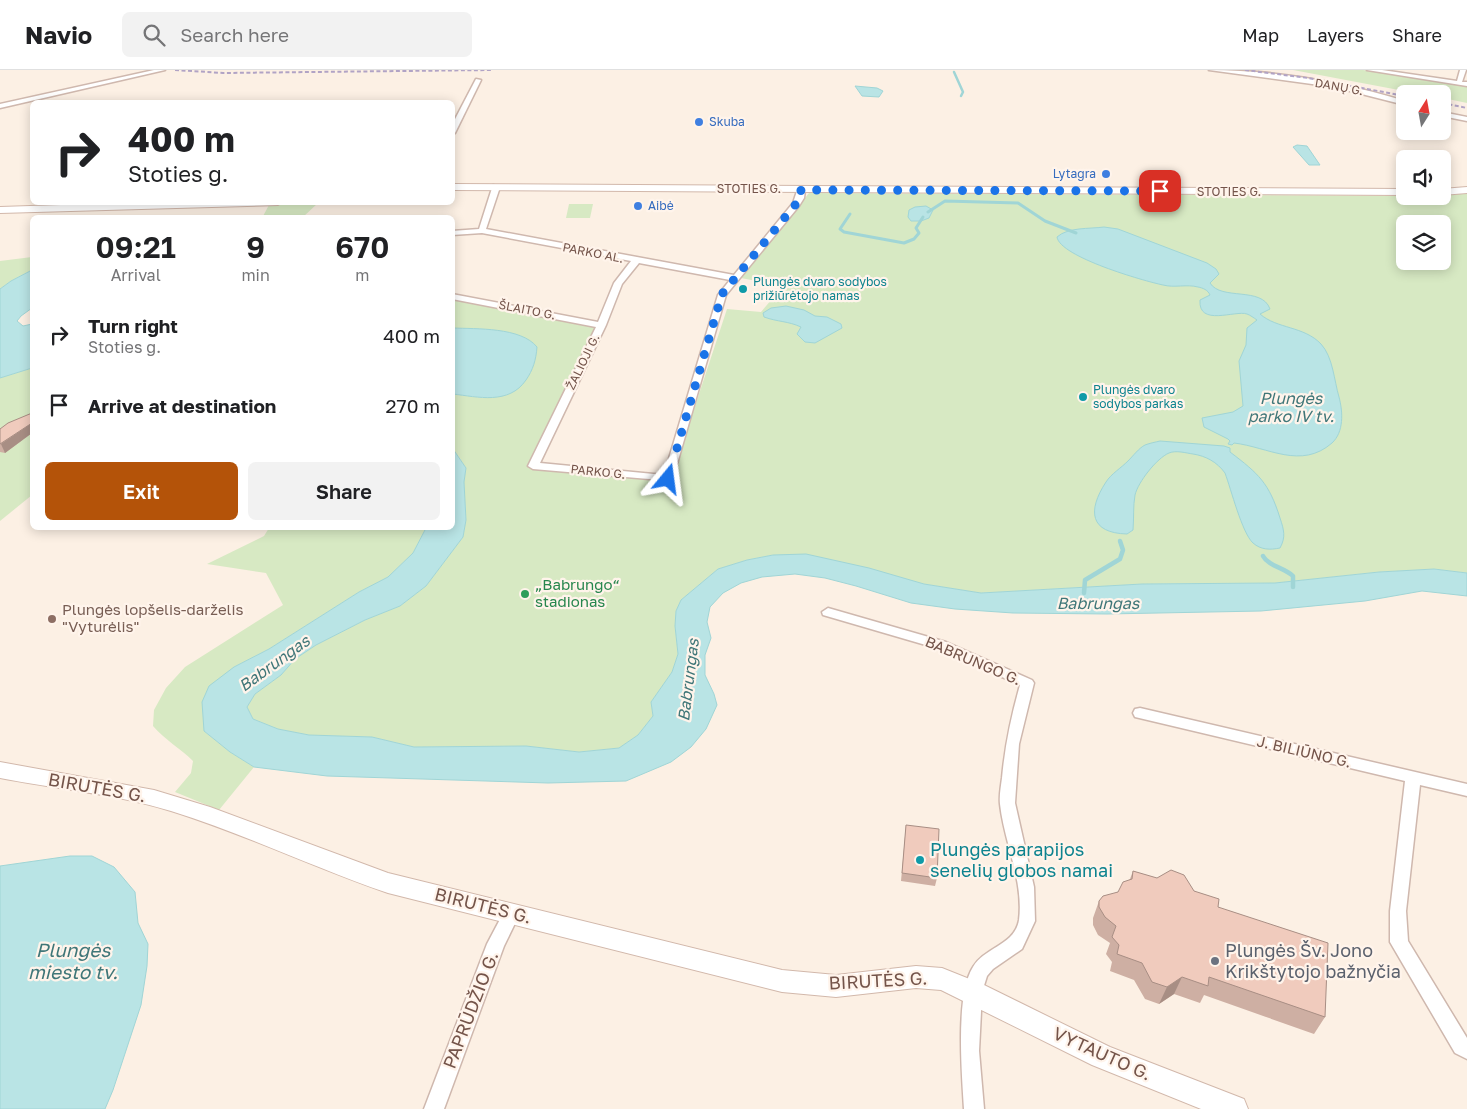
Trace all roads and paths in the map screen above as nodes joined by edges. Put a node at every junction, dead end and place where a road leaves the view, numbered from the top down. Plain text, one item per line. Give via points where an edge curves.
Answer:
1 (162, 70) edge
2 (1212, 70) edge
3 (1370, 70) edge
4 (1463, 70) edge
5 (478, 80) dead end
6 (1459, 82) junction
7 (1467, 84) edge
8 (1396, 100) edge
9 (0, 106) edge
10 (1451, 116) edge
11 (1467, 119) edge
12 (455, 127) edge
13 (455, 187) edge
14 (496, 187) junction
15 (801, 190) junction
16 (1467, 190) edge
17 (1451, 191) edge
18 (1396, 192) edge
19 (174, 205) edge
20 (0, 210) edge
21 (482, 231) junction
22 (455, 233) edge
23 (636, 261) junction
24 (734, 278) junction
25 (455, 297) edge
26 (601, 325) junction
27 (533, 466) joint
28 (828, 612) dead end
29 (1140, 713) dead end
30 (0, 770) edge
31 (1413, 779) junction
32 (1467, 790) edge
33 (512, 913) junction
34 (974, 992) junction
35 (1467, 1050) edge
36 (434, 1109) edge
37 (974, 1109) edge
38 (1234, 1109) edge

1 - 9 street
2 - 8 street, DANŲ G. via 1325,84
3 - 6 street
4 - 6 street
5 - 12 street
6 - 7 street
10 - 11 street
13 - 14 main road, STOTIES G.
14 - 15 main road, STOTIES G.
14 - 21 street
15 - 18 main road, STOTIES G.
15 - 24 street, PARKO G. via 796,204
16 - 17 main road
19 - 20 main road
21 - 22 street, PARKO AL.
21 - 23 street, PARKO AL.
23 - 24 street, PARKO AL.
23 - 26 street, ŽALIOJI G. via 618,283
24 - 27 street, PARKO G. via 722,294 668,479
25 - 26 street, ŠLAITO G.
26 - 27 street, ŽALIOJI G.
28 - 34 street, BABRUNGO G. via 941,645 1027,684 1012,744 1007,803 1026,887 1027,921 1016,944 979,972
29 - 31 street, J. BILIŪNO G.
30 - 33 main road, BIRUTĖS G. via 173,803 355,873
31 - 32 street, J. BILIŪNO G.
31 - 35 street via 1398,911 1399,942 1462,1048
33 - 34 main road, BIRUTĖS G. via 782,981 836,986 926,976
33 - 36 street, PAPRŪDŽIO G. via 496,944
34 - 37 street via 970,1051
34 - 38 main road, VYTAUTO G. via 1101,1056

